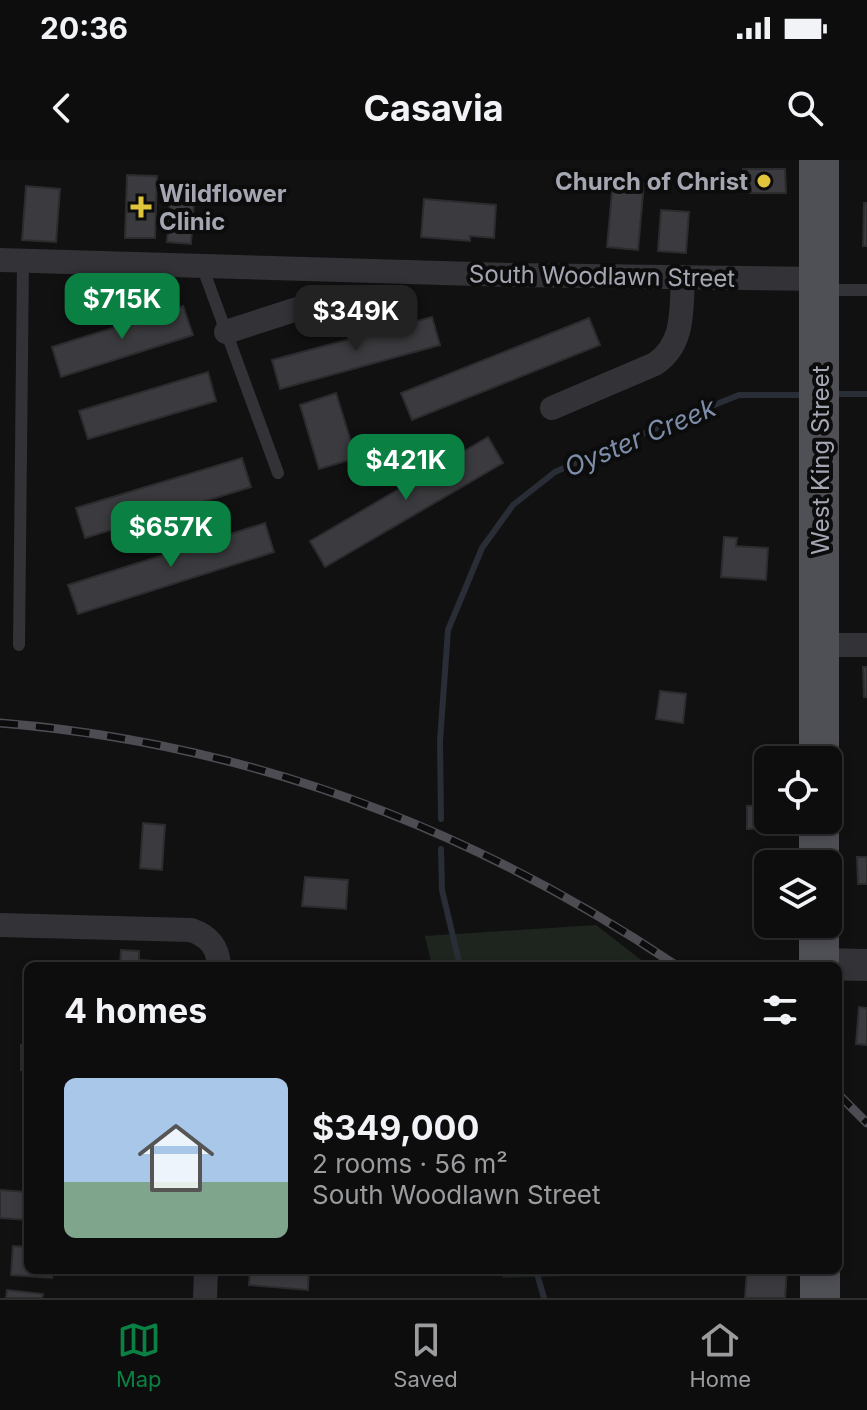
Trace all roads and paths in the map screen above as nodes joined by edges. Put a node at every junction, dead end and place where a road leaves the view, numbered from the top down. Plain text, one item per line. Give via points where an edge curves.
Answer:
1 (819, 160) edge
2 (11, 260) edge
3 (202, 266) junction
4 (683, 277) junction
5 (820, 284) junction
6 (867, 290) edge
7 (319, 302) dead end
8 (226, 332) junction
9 (552, 408) dead end
10 (278, 473) dead end
11 (19, 645) dead end
12 (820, 645) junction
13 (867, 645) edge
14 (819, 746) edge
15 (0, 925) edge
16 (819, 938) edge
17 (219, 962) edge
18 (819, 962) edge
19 (842, 965) edge
20 (867, 965) edge
21 (206, 1274) edge
22 (820, 1274) edge
23 (205, 1298) edge
24 (820, 1298) edge

1 - 5 main road, West King Street
2 - 3 street, South Woodlawn Street
2 - 11 lane
3 - 4 street, South Woodlawn Street
3 - 8 lane
4 - 5 street, South Woodlawn Street
4 - 9 street via 681,321 668,355
5 - 6 lane
5 - 12 main road, West King Street
7 - 8 street
8 - 10 lane
12 - 13 street
12 - 14 main road, West King Street
15 - 17 street via 191,930 210,940
16 - 18 main road
19 - 20 street
21 - 23 street
22 - 24 main road

